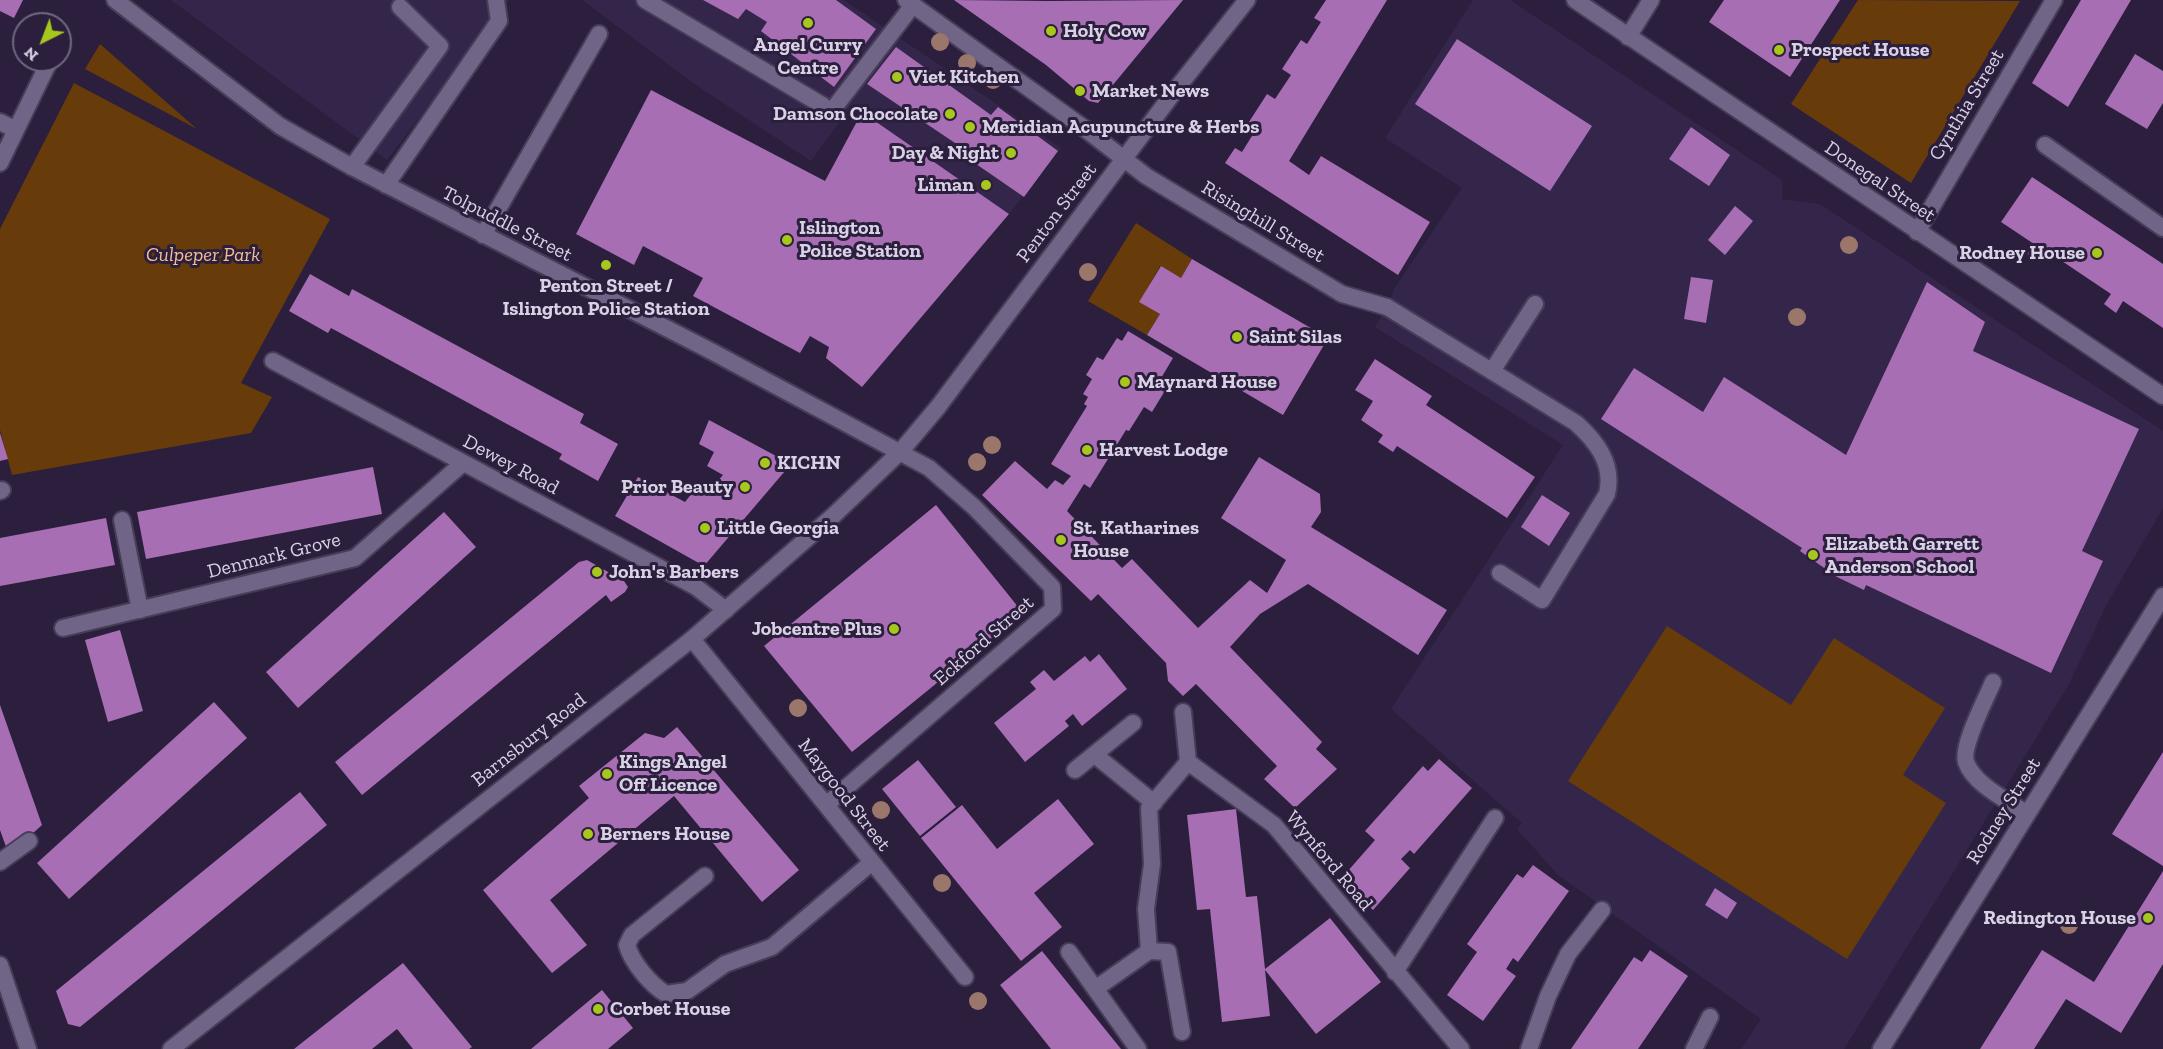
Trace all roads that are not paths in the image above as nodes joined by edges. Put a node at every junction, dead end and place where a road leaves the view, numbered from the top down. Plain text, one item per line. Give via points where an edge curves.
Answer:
1 (115, 0) edge
2 (496, 0) edge
3 (645, 0) edge
4 (1248, 0) edge
5 (1575, 0) edge
6 (1651, 0) edge
7 (2054, 0) edge
8 (910, 2) edge
9 (400, 7) dead end
10 (599, 34) dead end
11 (1628, 37) junction
12 (44, 72) edge
13 (0, 122) edge
14 (16, 130) junction
15 (2045, 145) dead end
16 (1124, 160) junction
17 (0, 163) edge
18 (352, 167) junction
19 (386, 185) junction
20 (2163, 228) edge
21 (1917, 232) junction
22 (483, 235) junction
23 (1535, 304) dead end
24 (273, 361) dead end
25 (1492, 371) junction
26 (2163, 396) edge
27 (901, 451) junction
28 (463, 463) junction
29 (122, 520) dead end
30 (1500, 573) dead end
31 (2163, 596) edge
32 (140, 610) junction
33 (726, 610) junction
34 (63, 628) dead end
35 (692, 639) junction
36 (1993, 682) dead end
37 (1183, 712) dead end
38 (1133, 723) dead end
39 (1095, 754) junction
40 (1188, 762) junction
41 (1075, 770) dead end
42 (1154, 803) junction
43 (826, 805) junction
44 (2027, 814) junction
45 (1495, 818) dead end
46 (29, 841) dead end
47 (0, 862) edge
48 (871, 863) junction
49 (705, 876) dead end
50 (1602, 910) dead end
51 (1149, 951) junction
52 (1069, 952) dead end
53 (0, 965) edge
54 (1395, 972) junction
55 (965, 977) dead end
56 (1095, 989) junction
57 (1710, 1017) dead end
58 (1182, 1032) dead end
59 (28, 1049) edge
60 (171, 1049) edge
61 (1138, 1049) edge
62 (1461, 1049) edge
63 (1529, 1049) edge
64 (1694, 1049) edge
65 (1881, 1049) edge

1 - 18 street, Tolpuddle Street via 280,126
2 - 19 street via 499,21
3 - 8 street via 831,112
4 - 16 street, Penton Street
5 - 11 street, Donegal Street
6 - 11 street
7 - 21 street, Cynthia Street
8 - 16 street, Risinghill Street
9 - 18 street via 440,46
10 - 22 street
11 - 21 street, Donegal Street
12 - 14 street
13 - 14 street
14 - 17 street
15 - 20 street
16 - 25 street, Risinghill Street via 1342,294 1387,307
16 - 27 street, Penton Street
18 - 19 street, Tolpuddle Street
19 - 22 street, Tolpuddle Street
21 - 26 street, Donegal Street
22 - 27 street, Tolpuddle Street
23 - 25 street
24 - 28 street, Dewey Road
25 - 30 street, Risinghill Street via 1576,423 1590,436 1601,451 1610,481 1598,513 1542,600
27 - 33 street, Barnsbury Road
27 - 43 street, Eckford Street via 959,493 1052,587 1053,609
28 - 32 street, Denmark Grove via 355,558
28 - 33 street, Dewey Road via 696,587
29 - 32 street
31 - 44 street, Rodney Street
32 - 34 street, Denmark Grove
33 - 35 street, Barnsbury Road
35 - 43 street, Maygood Street
35 - 60 street, Barnsbury Road
36 - 44 street via 1966,747 1966,762 1978,779
37 - 40 street
38 - 39 street
39 - 41 street
39 - 42 street
40 - 42 street
40 - 54 street, Wynford Road via 1274,825
42 - 51 street via 1149,808
43 - 48 street, Maygood Street
44 - 65 street, Rodney Street
45 - 54 street
46 - 47 street
48 - 49 street via 772,947 725,964 687,991 666,994 629,954 627,945 632,935
48 - 55 street, Maygood Street
50 - 63 street via 1568,954
51 - 56 street
51 - 58 street via 1168,952
52 - 56 street
53 - 59 street
54 - 62 street, Wynford Road
56 - 61 street
57 - 64 street

